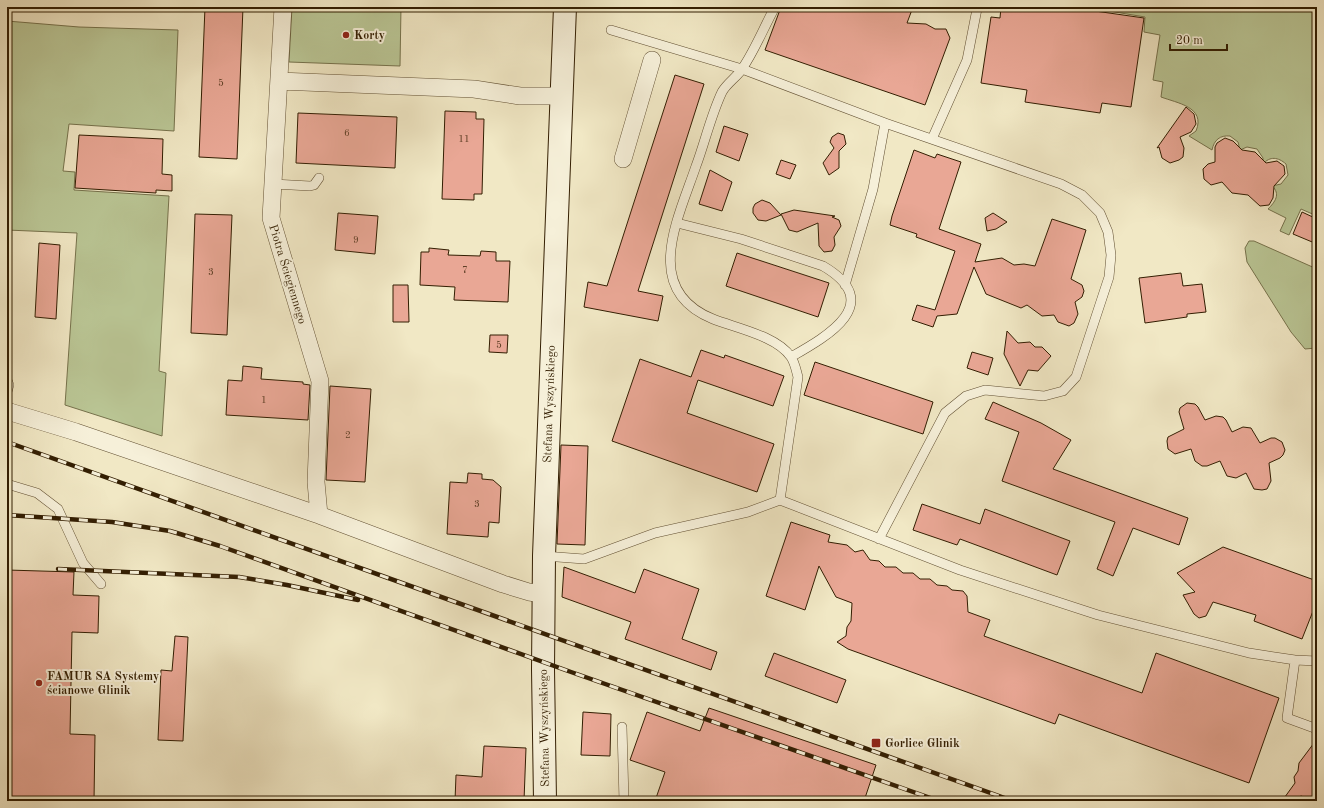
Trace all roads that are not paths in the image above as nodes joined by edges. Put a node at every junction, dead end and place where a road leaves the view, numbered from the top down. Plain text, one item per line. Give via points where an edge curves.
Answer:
1 (283, 7) edge
2 (564, 7) edge
3 (775, 7) edge
4 (977, 8) edge
5 (611, 30) dead end
6 (654, 52) junction
7 (742, 69) junction
8 (279, 81) junction
9 (561, 96) junction
10 (885, 123) junction
11 (932, 139) junction
12 (624, 159) dead end
13 (319, 178) dead end
14 (273, 184) junction
15 (677, 223) junction
16 (845, 285) junction
17 (791, 357) junction
18 (7, 380) edge
19 (7, 392) edge
20 (7, 411) edge
21 (7, 484) edge
22 (780, 500) junction
23 (319, 515) junction
24 (879, 539) junction
25 (544, 556) junction
26 (101, 584) dead end
27 (544, 594) junction
28 (1295, 660) junction
29 (1317, 661) edge
30 (622, 727) dead end
31 (1317, 729) edge
32 (545, 801) edge
33 (624, 801) edge

1 - 8 street, Piotra Ściegiennego
2 - 9 street, Stefana Wyszyńskiego
3 - 7 lane
4 - 11 lane via 967,60
5 - 6 lane
6 - 7 lane
6 - 12 street
7 - 10 lane
7 - 15 lane via 723,91
8 - 9 street via 474,89 520,96
8 - 14 street, Piotra Ściegiennego
9 - 25 street, Stefana Wyszyńskiego
10 - 11 lane
10 - 16 lane via 872,189
11 - 24 lane via 1061,184 1082,195 1100,213 1108,232 1111,255 1109,277 1076,377 1063,391 1044,396 985,390 966,396 945,413
13 - 14 lane via 310,186
14 - 23 street, Piotra Ściegiennego via 271,218 320,381 316,482
15 - 16 lane via 741,239 824,266 835,273
15 - 17 lane via 670,246 670,265 673,281 683,298 698,313 774,342
16 - 17 lane via 849,291 851,307 840,324 824,338
17 - 22 lane via 798,377
18 - 19 lane
20 - 23 street
21 - 26 lane via 37,493 58,509 83,563
22 - 24 lane
22 - 25 lane via 748,512 655,533 584,559
23 - 27 street via 503,584
24 - 28 lane via 960,570 1098,614 1248,653
25 - 27 street, Stefana Wyszyńskiego
27 - 32 street, Stefana Wyszyńskiego
28 - 29 lane
28 - 31 lane via 1287,718
30 - 33 lane

